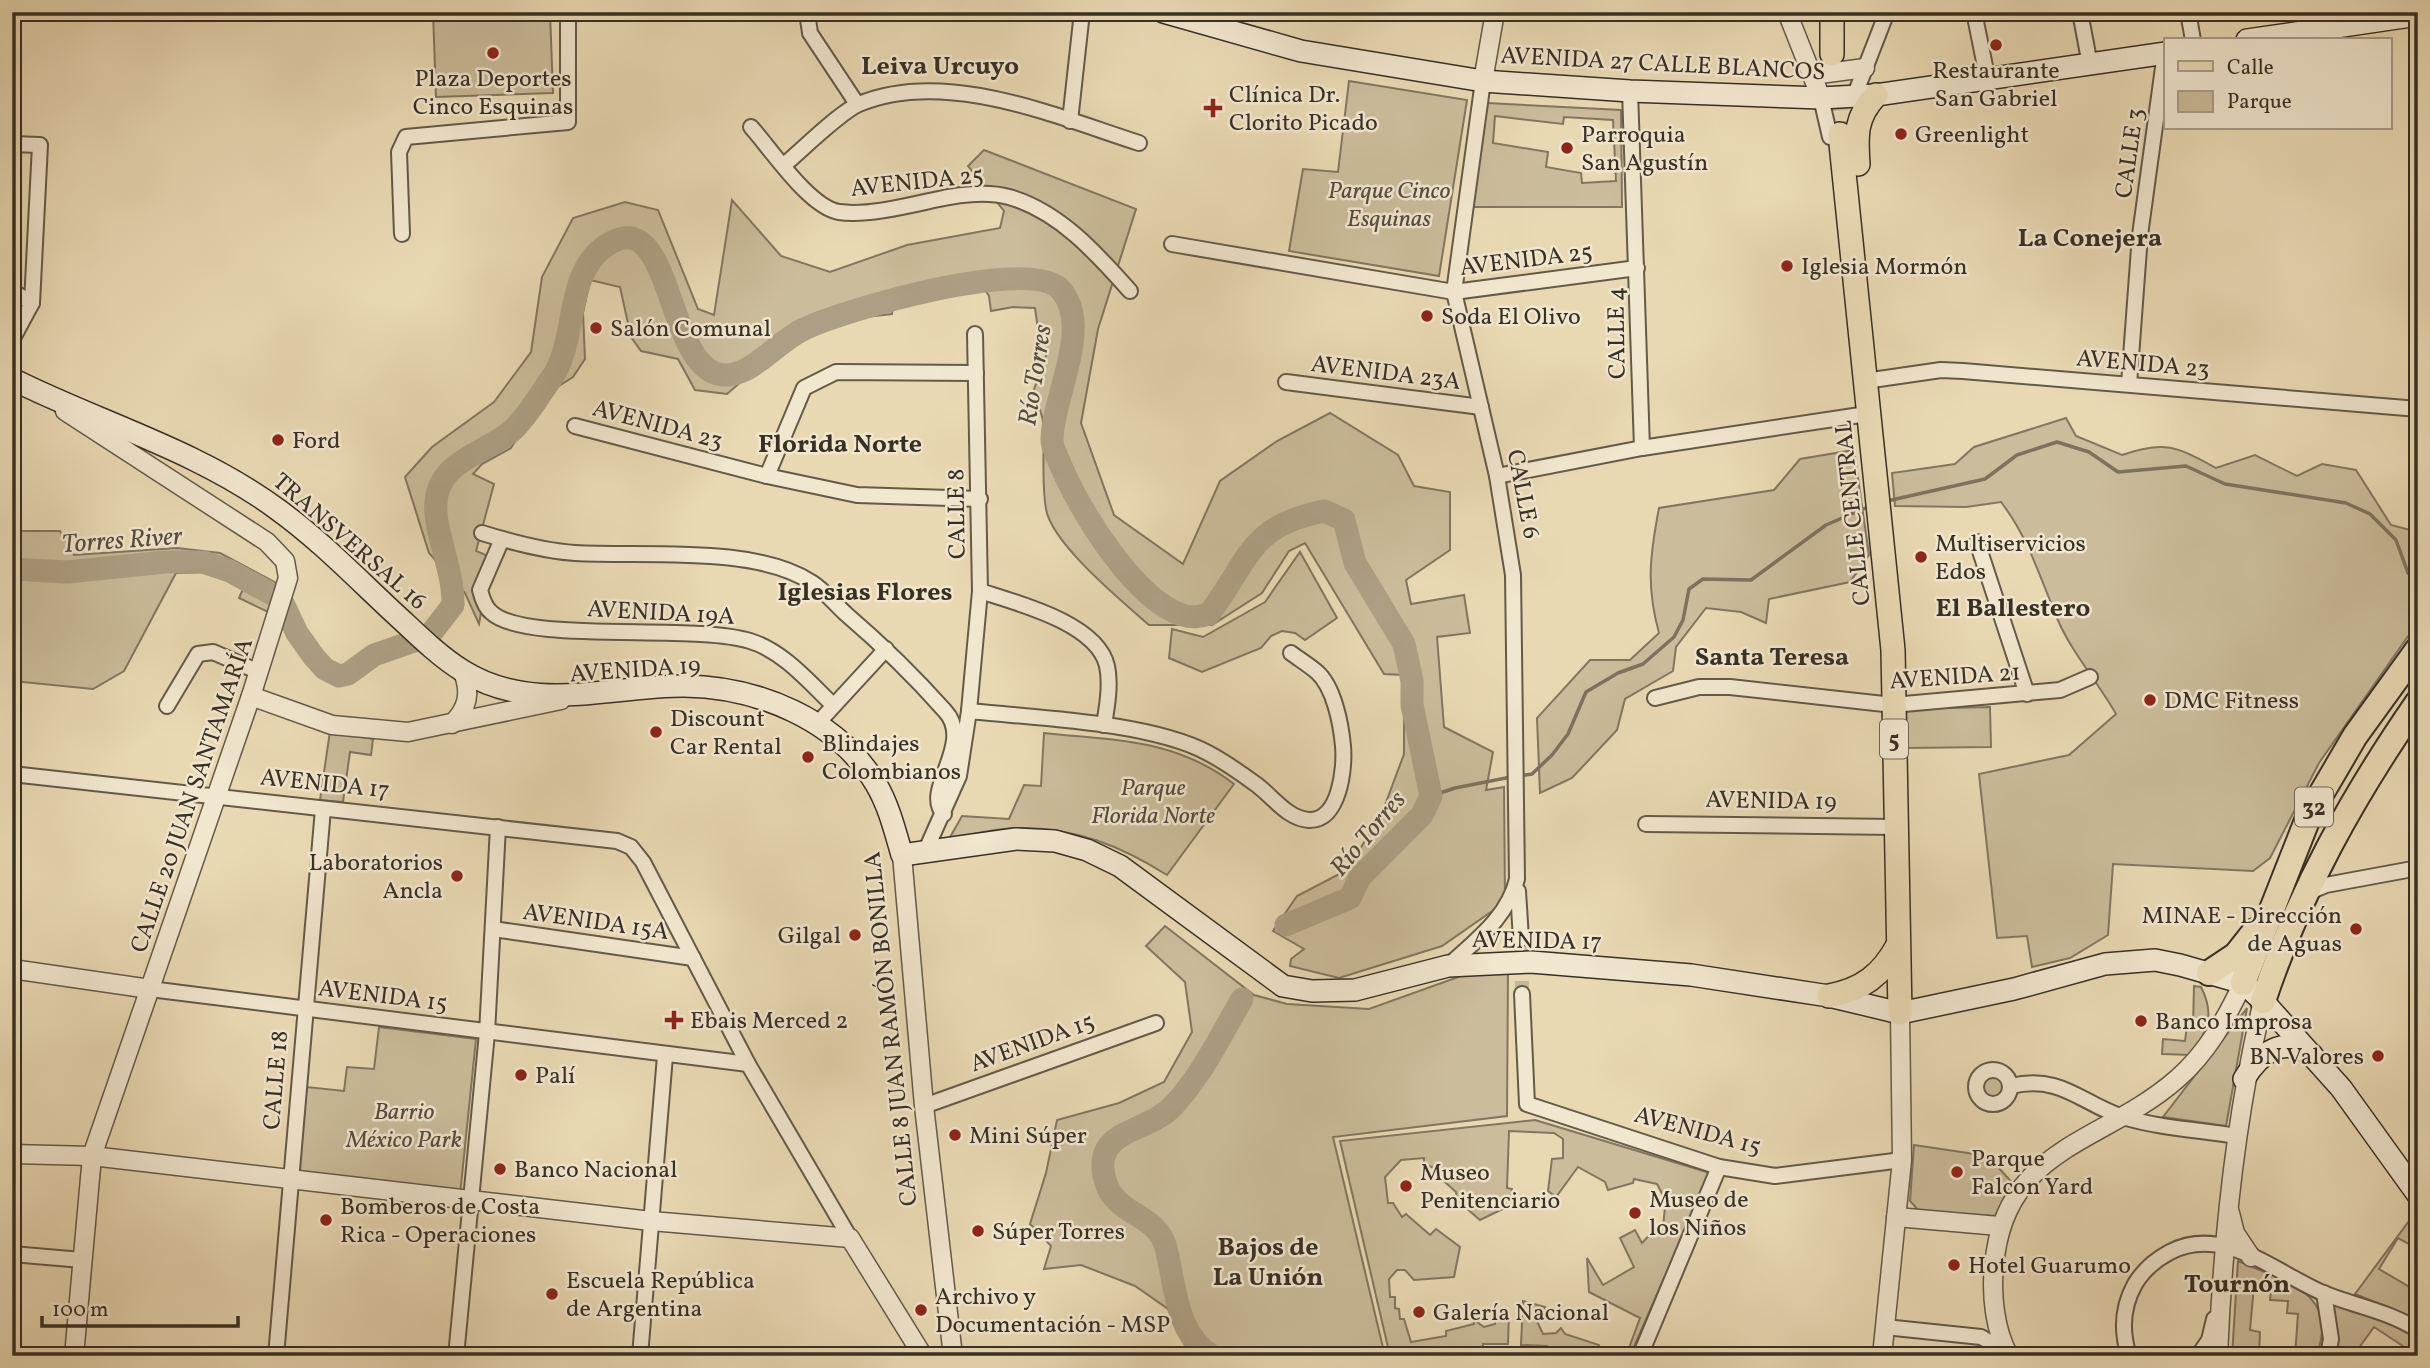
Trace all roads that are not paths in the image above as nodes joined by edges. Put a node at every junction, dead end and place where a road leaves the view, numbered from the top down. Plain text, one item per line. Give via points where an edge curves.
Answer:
1 (568, 12) edge
2 (807, 12) edge
3 (1082, 12) edge
4 (1163, 12) edge
5 (1495, 12) edge
6 (1787, 12) edge
7 (1832, 12) edge
8 (1887, 12) edge
9 (1974, 12) edge
10 (2080, 12) edge
11 (2188, 12) edge
12 (2418, 15) edge
13 (2310, 21) edge
14 (2193, 38) edge
15 (2254, 38) edge
16 (2164, 53) edge
17 (1832, 54) tunnel mouth
18 (2090, 65) junction
19 (2164, 67) edge
20 (1865, 68) junction
21 (1812, 75) junction
22 (1483, 81) junction
23 (1988, 81) junction
24 (1630, 91) junction
25 (1865, 96) junction
26 (1821, 98) junction
27 (857, 104) junction
28 (1070, 121) junction
29 (751, 127) dead end
30 (1835, 136) joint
31 (1139, 143) dead end
32 (12, 144) edge
33 (784, 165) junction
34 (402, 234) dead end
35 (1172, 244) dead end
36 (1637, 268) junction
37 (12, 291) edge
38 (1130, 291) dead end
39 (1454, 292) junction
40 (32, 303) junction
41 (975, 334) dead end
42 (12, 340) edge
43 (1863, 349) junction
44 (976, 373) junction
45 (16, 381) edge
46 (1865, 381) junction
47 (1286, 382) dead end
48 (2129, 384) junction
49 (1481, 407) junction
50 (2418, 409) edge
51 (1867, 414) junction
52 (575, 426) dead end
53 (1642, 449) junction
54 (767, 476) junction
55 (1497, 476) junction
56 (979, 499) junction
57 (482, 533) dead end
58 (502, 539) junction
59 (1977, 542) dead end
60 (979, 592) junction
61 (886, 649) junction
62 (2418, 649) edge
63 (1291, 653) dead end
64 (259, 672) junction
65 (463, 672) junction
66 (2090, 677) dead end
67 (2028, 694) junction
68 (251, 696) junction
69 (575, 697) junction
70 (1655, 698) dead end
71 (2418, 702) edge
72 (833, 705) junction
73 (1893, 705) junction
74 (167, 706) dead end
75 (969, 711) junction
76 (452, 724) junction
77 (817, 724) junction
78 (1104, 725) junction
79 (12, 774) edge
80 (216, 798) junction
81 (323, 809) junction
82 (944, 814) junction
83 (1646, 824) dead end
84 (498, 827) junction
85 (1896, 827) junction
86 (925, 852) junction
87 (902, 855) junction
88 (2320, 861) junction
89 (2418, 868) edge
90 (1517, 879) junction
91 (2339, 883) junction
92 (2304, 895) junction
93 (2266, 921) junction
94 (492, 929) junction
95 (1521, 939) tunnel mouth
96 (1898, 945) junction
97 (693, 958) junction
98 (1448, 966) junction
99 (12, 969) edge
100 (2209, 973) junction
101 (2243, 983) junction
102 (150, 989) junction
103 (1522, 994) tunnel mouth
104 (1829, 996) junction
105 (2263, 1001) junction
106 (304, 1010) junction
107 (1900, 1013) junction
108 (1156, 1023) dead end
109 (486, 1033) junction
110 (665, 1056) junction
111 (2314, 1056) junction
112 (748, 1064) junction
113 (2244, 1079) junction
114 (2011, 1086) dead end
115 (924, 1106) junction
116 (2123, 1117) junction
117 (2236, 1136) junction
118 (12, 1154) edge
119 (92, 1156) junction
120 (1902, 1160) junction
121 (1719, 1167) junction
122 (289, 1180) junction
123 (2418, 1195) edge
124 (469, 1200) junction
125 (2229, 1205) junction
126 (1896, 1217) junction
127 (651, 1221) junction
128 (1999, 1226) junction
129 (850, 1238) junction
130 (2224, 1245) junction
131 (12, 1254) edge
132 (2251, 1257) junction
133 (82, 1260) junction
134 (2324, 1293) junction
135 (2220, 1296) junction
136 (1885, 1327) junction
137 (2418, 1330) edge
138 (2010, 1354) edge
139 (74, 1356) edge
140 (276, 1356) edge
141 (456, 1356) edge
142 (640, 1356) edge
143 (923, 1356) edge
144 (953, 1356) edge
145 (1640, 1356) edge
146 (1882, 1356) edge
147 (2129, 1356) edge
148 (2198, 1356) edge
149 (2218, 1356) edge
150 (2328, 1356) edge

1 - 34 street via 568,122 406,137 399,152
2 - 27 street via 810,33
3 - 28 street
4 - 22 main road, AVENIDA 27 CALLE BLANCOS via 1301,51
5 - 22 street, CALLE 6
6 - 21 street
7 - 17 main road
8 - 20 street
9 - 23 street
10 - 18 street
11 - 14 street
12 - 13 main road
13 - 15 main road
16 - 18 main road, AVENIDA 27 CALLE BLANCOS
18 - 23 main road, AVENIDA 27 CALLE BLANCOS
19 - 48 street, CALLE 3 via 2140,235
20 - 21 street
20 - 25 street
21 - 26 street
22 - 24 main road, AVENIDA 27 CALLE BLANCOS
22 - 39 street, CALLE 6
23 - 25 main road, AVENIDA 27 CALLE BLANCOS
24 - 26 main road, AVENIDA 27 CALLE BLANCOS
24 - 36 street, CALLE 4
25 - 26 main road, AVENIDA 27 CALLE BLANCOS
25 - 43 main road via 1856,130
26 - 30 street
27 - 28 street via 922,89 964,92
27 - 33 street
28 - 31 street
29 - 33 street, AVENIDA 25
30 - 43 main road, CALLE CENTRAL / 5
32 - 40 street via 40,145
33 - 38 street, AVENIDA 25 via 809,195 837,212 893,208 956,195 1008,197 1048,216 1089,246
35 - 39 street, AVENIDA 25
36 - 39 street, AVENIDA 25
36 - 53 street, CALLE 4
37 - 40 street
39 - 49 street, CALLE 6
40 - 42 street
41 - 44 street, CALLE 8
43 - 46 main road, CALLE CENTRAL / 5
44 - 54 street via 836,372 803,388
44 - 56 street, CALLE 8
45 - 64 street, CALLE 20 JUAN SANTAMARÍA via 276,549 285,561 287,590
45 - 65 main road, TRANSVERSAL 16 via 251,490
46 - 48 street, AVENIDA 23 via 1941,370
46 - 51 main road, CALLE CENTRAL / 5
47 - 49 street, AVENIDA 23A
48 - 50 street, AVENIDA 23
49 - 55 street, CALLE 6
51 - 53 street
51 - 73 main road, CALLE CENTRAL / 5 via 1893,650
52 - 54 street, AVENIDA 23
53 - 55 street
54 - 56 street, AVENIDA 23 via 858,495
55 - 90 street, CALLE 6 via 1516,602
56 - 60 street, CALLE 8
57 - 58 street
58 - 61 street via 572,553 743,559 779,567 811,582
58 - 72 street, AVENIDA 19A via 480,590 491,613 537,627 749,640 774,652
59 - 67 street
60 - 75 street, CALLE 8
60 - 78 street via 1076,628 1096,644 1107,665
61 - 72 street
61 - 82 street via 948,714 955,729 937,798
62 - 93 highway, 32 via 2355,736 2321,793
63 - 78 street via 1319,673 1342,733 1341,782 1325,814 1311,820 1294,816 1256,784 1194,746
64 - 68 street, CALLE 20 JUAN SANTAMARÍA
64 - 74 street via 203,652 194,659
65 - 69 main road, TRANSVERSAL 16 via 508,690
65 - 76 street via 467,700
66 - 67 street, AVENIDA 21 via 2060,690
67 - 73 street, AVENIDA 21
68 - 76 street, AVENIDA 19 via 332,724 370,730 408,732
68 - 80 street, CALLE 20 JUAN SANTAMARÍA
69 - 76 street, AVENIDA 19
69 - 77 main road, AVENIDA 19 via 683,686 724,690 771,702
70 - 73 street, AVENIDA 21 via 1699,687 1730,687
71 - 88 highway, 32 via 2366,779
72 - 77 street
73 - 85 main road, CALLE CENTRAL / 5
75 - 78 street
75 - 82 street, CALLE 8 via 959,776
77 - 87 main road, CALLE 8 JUAN RAMÓN BONILLA via 846,748 876,785
79 - 80 street, AVENIDA 17
80 - 81 street, AVENIDA 17
80 - 102 street, CALLE 20 JUAN SANTAMARÍA
81 - 84 street, AVENIDA 17
81 - 106 street, CALLE 18
82 - 86 street, CALLE 8
83 - 85 street, AVENIDA 19
84 - 94 street
84 - 97 street, AVENIDA 17 via 617,841 631,847
85 - 96 main road, CALLE CENTRAL / 5
86 - 87 main road, AVENIDA 17
86 - 98 main road, AVENIDA 17 via 1016,839 1055,841 1087,850 1129,872 1283,986 1355,990
87 - 115 street, CALLE 8 JUAN RAMÓN BONILLA
88 - 91 street via 2325,876
88 - 92 highway, 32
89 - 91 street
90 - 95 street
90 - 98 street, CALLE 6 via 1510,903
91 - 92 street
92 - 105 highway, 32
93 - 100 highway via 2236,955
93 - 101 highway, 32
94 - 97 street, AVENIDA 15A
94 - 109 street
96 - 104 main road via 1884,968 1864,986
96 - 107 main road, CALLE CENTRAL / 5
97 - 112 street
98 - 104 main road, AVENIDA 17 via 1531,961 1691,975
99 - 102 street, AVENIDA 15
100 - 101 main road, AVENIDA 17
100 - 107 main road, AVENIDA 17 via 2155,960 2127,961
101 - 105 main road
101 - 116 street via 2217,1033 2194,1063 2154,1098
102 - 106 street, AVENIDA 15
102 - 119 street, CALLE 20 JUAN SANTAMARÍA
103 - 121 street, AVENIDA 15 via 1527,1104
104 - 107 main road, AVENIDA 17
105 - 111 main road
105 - 113 street
106 - 109 street, AVENIDA 15
106 - 122 street, CALLE 18
107 - 120 street
108 - 115 street, AVENIDA 15
109 - 110 street, AVENIDA 15
109 - 124 street
110 - 112 street, AVENIDA 15
110 - 127 street
111 - 113 main road via 2304,1049 2280,1046 2259,1058
111 - 123 main road
112 - 129 street
113 - 117 street
114 - 116 street via 2029,1083 2067,1089
115 - 144 street, CALLE 8 JUAN RAMÓN BONILLA
116 - 117 street
116 - 128 street via 2078,1139 2041,1165
117 - 125 street
118 - 119 street
119 - 122 street
119 - 133 street, CALLE 20 JUAN SANTAMARÍA
120 - 121 street, AVENIDA 15 via 1775,1176
120 - 126 street
121 - 145 street
122 - 124 street
122 - 140 street, CALLE 18
124 - 127 street
124 - 141 street
125 - 130 street
125 - 132 street via 2235,1233
126 - 128 street
126 - 136 street
127 - 129 street
127 - 142 street
128 - 138 street via 1993,1293
129 - 143 street
130 - 132 street
130 - 135 street
130 - 147 street via 2200,1243 2178,1248 2140,1275 2123,1318
131 - 133 street
132 - 134 street
133 - 139 street, CALLE 20 JUAN SANTAMARÍA
134 - 137 street via 2393,1315
134 - 150 street via 2331,1339
135 - 148 street via 2209,1340
135 - 149 street
136 - 138 street via 1981,1337
136 - 146 street

